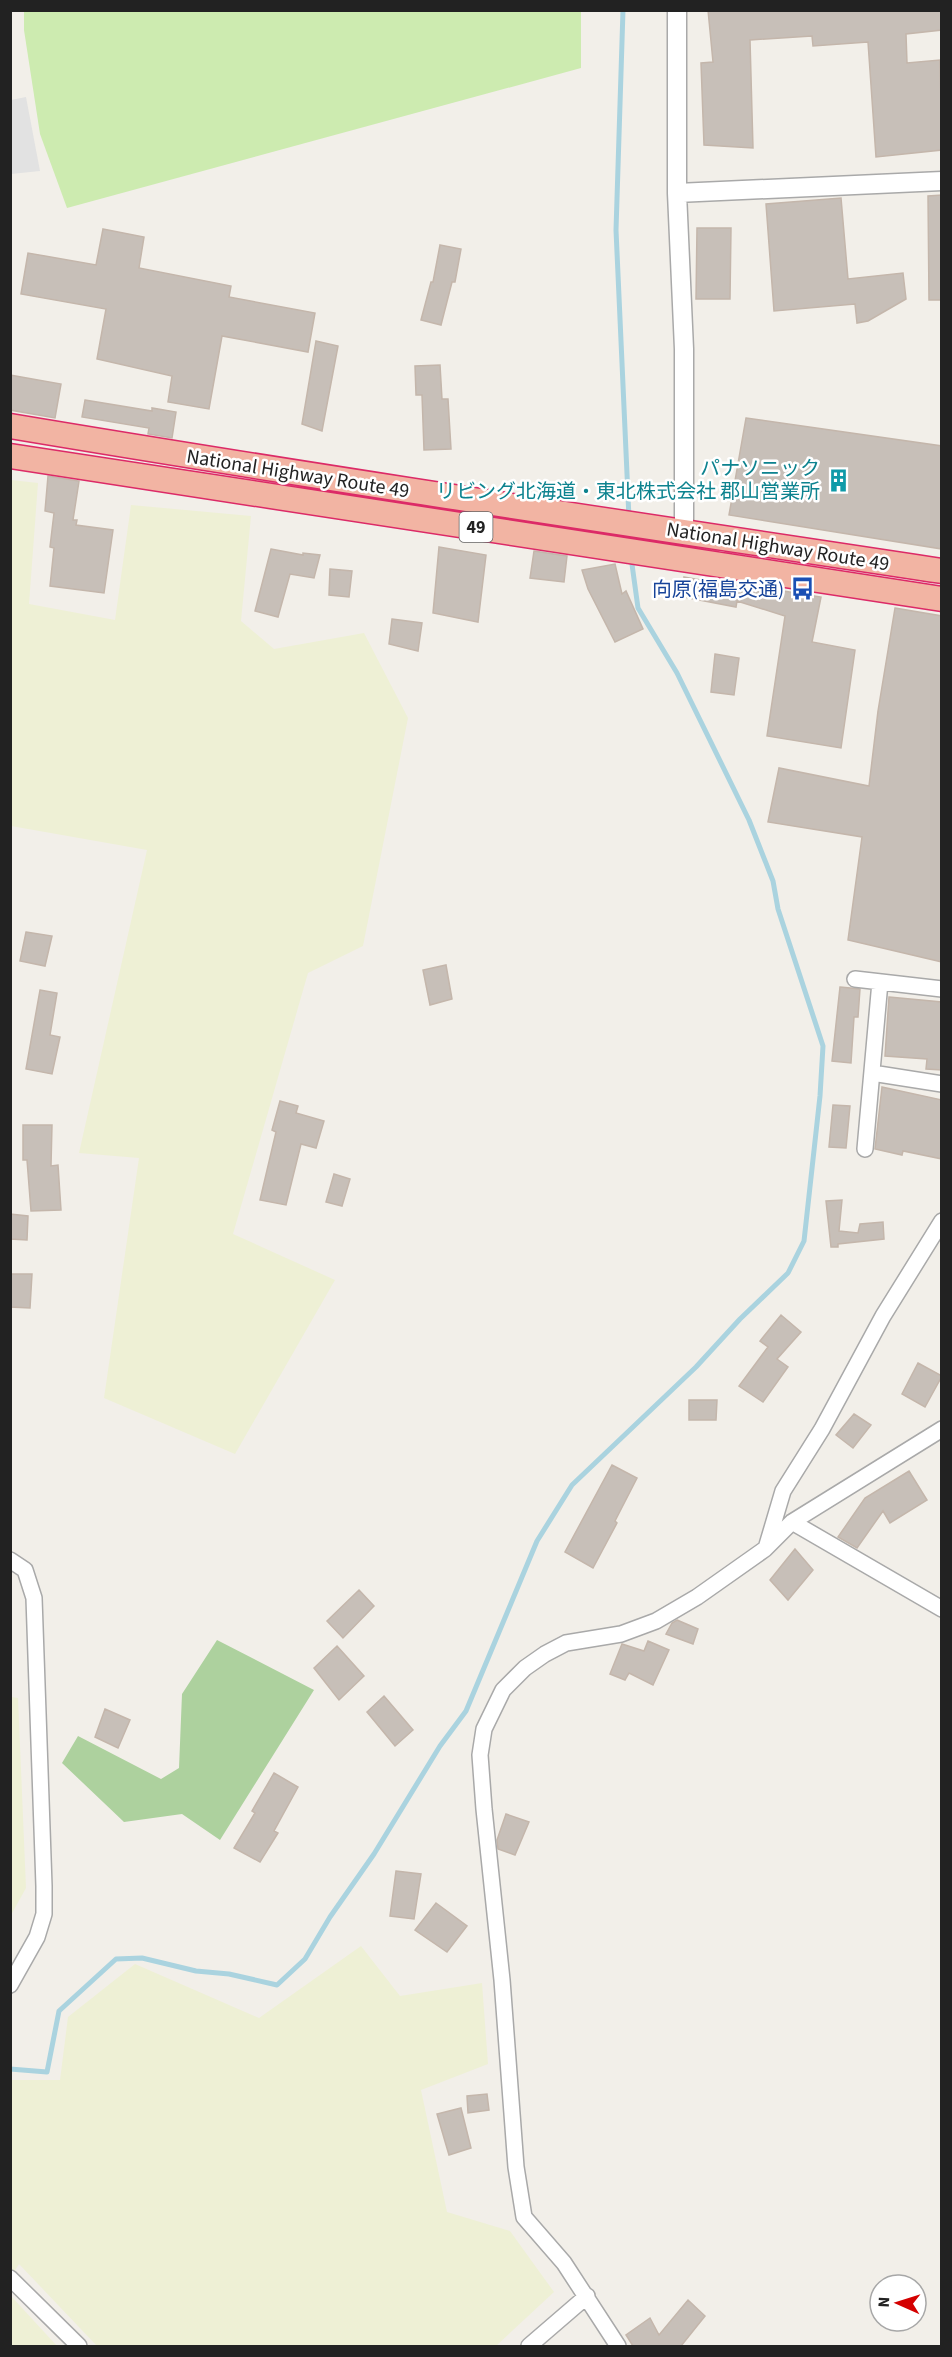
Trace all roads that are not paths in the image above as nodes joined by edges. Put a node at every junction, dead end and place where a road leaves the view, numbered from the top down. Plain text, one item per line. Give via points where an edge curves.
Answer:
1 (677, 10) edge
2 (942, 181) edge
3 (677, 193) junction
4 (10, 426) edge
5 (10, 456) edge
6 (684, 532) junction
7 (942, 571) edge
8 (942, 599) edge
9 (855, 979) dead end
10 (880, 982) junction
11 (942, 988) edge
12 (872, 1073) junction
13 (942, 1084) edge
14 (865, 1149) dead end
15 (942, 1221) edge
16 (942, 1429) edge
17 (792, 1522) junction
18 (765, 1549) junction
19 (10, 1560) edge
20 (942, 1610) edge
21 (10, 1985) edge
22 (10, 2278) edge
23 (587, 2296) junction
24 (79, 2346) edge
25 (529, 2346) edge
26 (618, 2346) edge

1 - 3 street
2 - 3 street
3 - 6 street via 684,350
4 - 6 highway, National Highway Route 49 / 49
5 - 8 highway, National Highway Route 49 / 49
6 - 7 highway, National Highway Route 49 / 49
9 - 10 street
10 - 11 street
10 - 12 street
12 - 13 street
12 - 14 street
15 - 18 street via 783,1491
16 - 17 street
17 - 18 street
17 - 20 street
18 - 23 street via 697,1598 656,1621 621,1634 566,1643 545,1654 503,1690 484,1729 480,1755 484,1809 516,2167 524,2217
19 - 21 street via 25,1570 34,1598 44,1886 44,1914 37,1937
22 - 24 street
23 - 25 street
23 - 26 street

